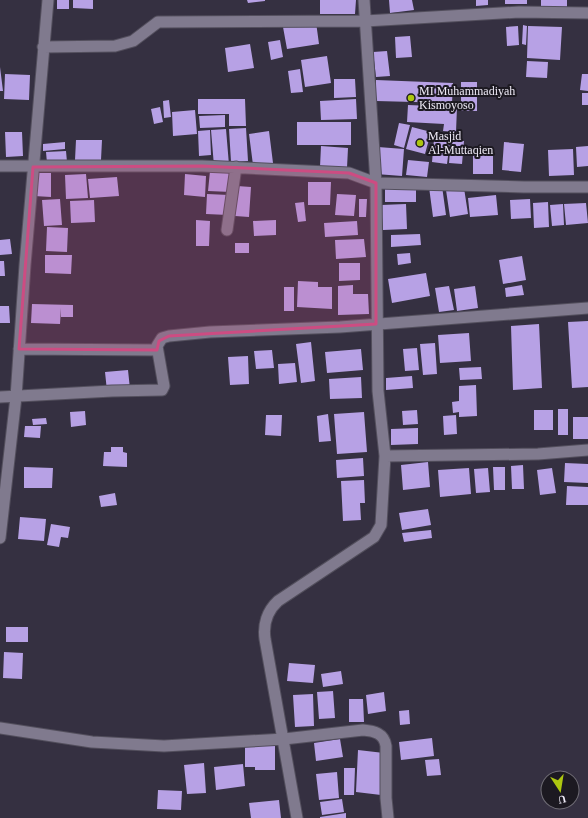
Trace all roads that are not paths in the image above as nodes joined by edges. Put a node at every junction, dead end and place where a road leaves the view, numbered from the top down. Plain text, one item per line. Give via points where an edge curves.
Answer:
1 (48, 0) edge
2 (364, 0) edge
3 (588, 13) edge
4 (365, 21) junction
5 (43, 47) junction
6 (0, 166) edge
7 (33, 167) junction
8 (236, 167) junction
9 (376, 183) junction
10 (588, 187) edge
11 (227, 230) dead end
12 (588, 308) edge
13 (376, 324) junction
14 (19, 349) junction
15 (157, 350) junction
16 (0, 397) edge
17 (16, 397) junction
18 (588, 450) edge
19 (385, 456) junction
20 (4, 468) edge
21 (0, 538) edge
22 (0, 728) edge
23 (284, 739) junction
24 (297, 818) edge
25 (388, 818) edge

1 - 5 street
2 - 4 street
3 - 4 street via 519,12
4 - 5 street via 158,22 133,41 116,46
4 - 9 street
5 - 7 street
6 - 7 street
7 - 8 street
7 - 14 street
8 - 9 street via 349,173
8 - 11 street
9 - 10 street
9 - 13 street
12 - 13 street
13 - 15 street via 169,336 159,341
13 - 19 street via 378,392
14 - 15 street
14 - 17 street
15 - 17 street via 164,386 162,390
16 - 17 street
17 - 20 street
18 - 19 street via 538,454
19 - 23 street via 381,525 374,537 278,601 266,622 265,639
20 - 21 street
22 - 23 street via 130,745 164,746
23 - 24 street
23 - 25 street via 362,730 380,734 386,746

